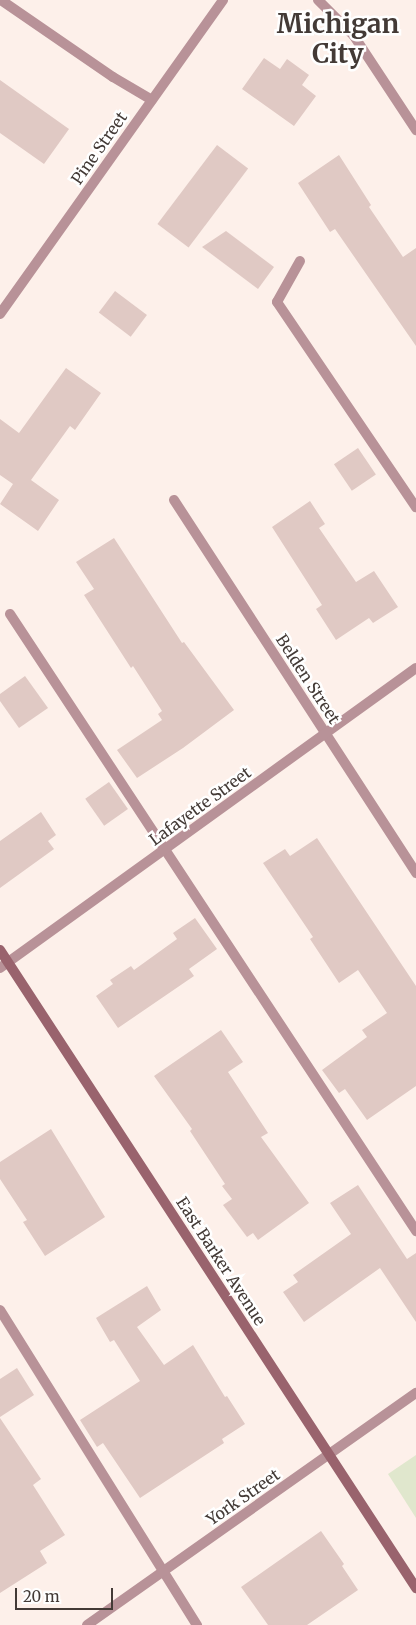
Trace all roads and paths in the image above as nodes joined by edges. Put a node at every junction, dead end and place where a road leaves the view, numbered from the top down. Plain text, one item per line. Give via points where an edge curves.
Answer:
1 (2, 0) edge
2 (223, 0) edge
3 (318, 0) edge
4 (152, 100) junction
5 (416, 130) edge
6 (300, 261) dead end
7 (0, 314) edge
8 (174, 500) dead end
9 (416, 507) edge
10 (10, 614) dead end
11 (416, 668) edge
12 (325, 733) junction
13 (167, 850) junction
14 (416, 873) edge
15 (0, 950) edge
16 (4, 965) edge
17 (416, 1231) edge
18 (0, 1310) edge
19 (416, 1393) edge
20 (329, 1455) junction
21 (165, 1570) junction
22 (416, 1588) edge
23 (87, 1625) edge
24 (197, 1625) edge

1 - 4 street
2 - 4 street, Pine Street
3 - 5 street via 354,36
4 - 7 street, Pine Street
6 - 9 street via 277,302
8 - 12 street, Belden Street
10 - 13 street
11 - 12 street, Lafayette Street
12 - 13 street, Lafayette Street
12 - 14 street, Belden Street
13 - 16 street, Lafayette Street
13 - 17 street
15 - 16 street, East Barker Avenue
16 - 20 street, East Barker Avenue
18 - 21 street
19 - 20 street, York Street
20 - 21 street, York Street
20 - 22 street, East Barker Avenue
21 - 23 street, York Street
21 - 24 street

